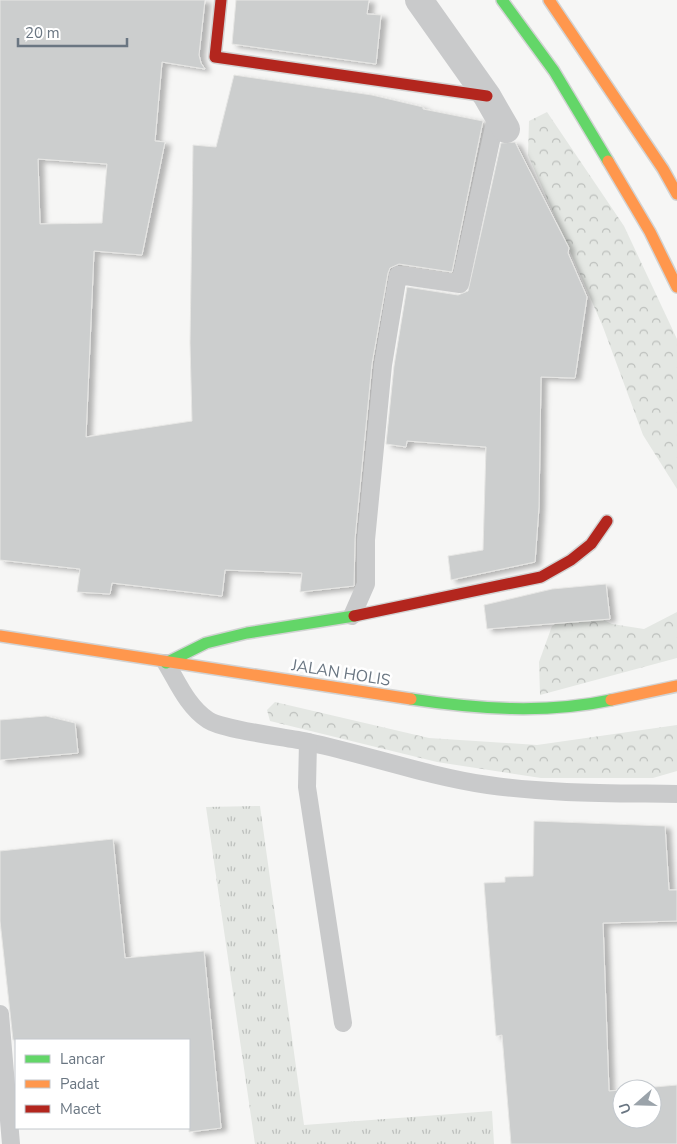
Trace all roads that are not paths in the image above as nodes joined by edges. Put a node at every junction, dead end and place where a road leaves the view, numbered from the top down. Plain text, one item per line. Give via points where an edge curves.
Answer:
1 (221, 0) edge
2 (419, 0) edge
3 (502, 0) edge
4 (549, 0) edge
5 (497, 113) junction
6 (677, 194) edge
7 (677, 287) edge
8 (607, 521) dead end
9 (352, 616) junction
10 (0, 636) edge
11 (166, 663) junction
12 (677, 686) edge
13 (308, 742) junction
14 (677, 794) edge
15 (0, 1014) edge
16 (343, 1023) dead end
17 (11, 1144) edge

1 - 5 main road via 215,57
2 - 5 street
3 - 7 main road via 554,71 650,232
4 - 6 main road
5 - 9 lane via 460,284 398,275 383,364 366,540 366,584
8 - 9 main road via 591,544 542,576
9 - 11 main road via 206,643
10 - 11 main road, JALAN HOLIS
11 - 12 main road, JALAN HOLIS via 448,705 516,709 585,706
11 - 13 lane via 184,695 209,721
13 - 14 lane via 488,785 575,792
13 - 16 lane via 307,787
15 - 17 lane

